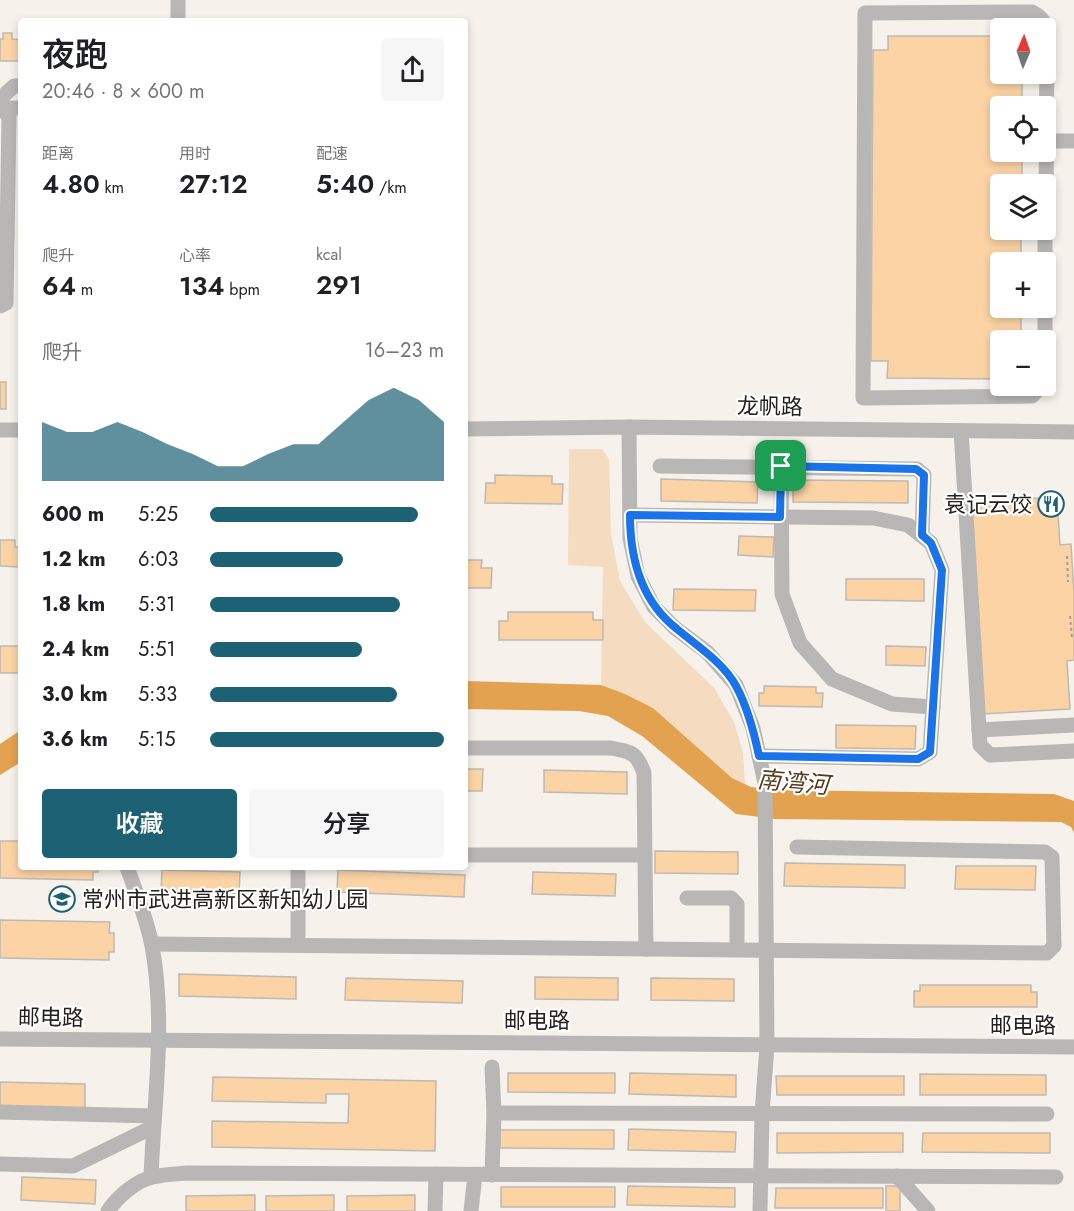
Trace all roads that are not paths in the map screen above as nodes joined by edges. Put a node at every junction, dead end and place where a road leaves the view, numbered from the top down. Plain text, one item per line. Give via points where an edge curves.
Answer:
1 (178, 0) edge
2 (178, 18) edge
3 (18, 86) edge
4 (1046, 96) edge
5 (0, 99) edge
6 (18, 108) edge
7 (1056, 141) edge
8 (1074, 141) edge
9 (4, 211) edge
10 (14, 272) edge
11 (0, 306) edge
12 (1032, 396) edge
13 (629, 427) junction
14 (468, 429) edge
15 (0, 430) edge
16 (18, 430) edge
17 (962, 430) junction
18 (1074, 432) edge
19 (660, 465) dead end
20 (781, 466) junction
21 (630, 515) junction
22 (780, 517) junction
23 (922, 535) junction
24 (933, 707) junction
25 (1074, 725) edge
26 (979, 730) junction
27 (468, 748) edge
28 (1074, 751) edge
29 (759, 756) junction
30 (797, 847) dead end
31 (468, 855) edge
32 (645, 855) junction
33 (128, 870) edge
34 (298, 870) edge
35 (687, 898) dead end
36 (152, 944) junction
37 (298, 945) junction
38 (646, 949) junction
39 (737, 950) junction
40 (766, 950) junction
41 (0, 1039) edge
42 (160, 1041) junction
43 (767, 1046) junction
44 (1073, 1047) edge
45 (492, 1067) dead end
46 (0, 1112) edge
47 (494, 1113) junction
48 (762, 1113) junction
49 (1047, 1114) dead end
50 (153, 1122) junction
51 (0, 1164) edge
52 (436, 1174) junction
53 (475, 1174) junction
54 (492, 1174) junction
55 (760, 1176) junction
56 (897, 1176) junction
57 (151, 1177) junction
58 (1056, 1177) dead end
59 (108, 1211) edge
60 (435, 1211) edge
61 (471, 1211) edge
62 (760, 1211) edge
63 (928, 1211) edge

1 - 2 street
3 - 5 street
4 - 12 street via 1047,30 1039,15 865,13 863,398
6 - 9 street via 0,108 9,116
7 - 8 street
9 - 10 street
10 - 11 street via 6,303
13 - 14 street, 龙帆路
13 - 17 street, 龙帆路
13 - 21 street
15 - 16 street
17 - 18 street, 龙帆路
17 - 26 street
19 - 20 street
20 - 22 street
20 - 23 street via 916,469 924,475
21 - 22 street
21 - 29 street via 638,576 654,607 707,652 736,685
22 - 23 street via 873,518 908,525
22 - 24 street via 782,594 800,643 832,680 892,704
23 - 24 street via 931,543 942,570
24 - 29 street via 930,752 918,759
25 - 26 street
26 - 28 street via 980,745 990,755
27 - 32 street via 626,751 639,759 644,773
29 - 40 street via 765,783
30 - 40 street via 1045,852 1052,858 1054,946 1047,953
31 - 32 street
32 - 38 street
33 - 36 street
34 - 37 street
35 - 39 street via 731,898 737,904
36 - 37 street
36 - 42 street
37 - 38 street
38 - 39 street
39 - 40 street
40 - 43 street
41 - 42 street, 邮电路
42 - 43 street, 邮电路
42 - 50 street
43 - 44 street, 邮电路
43 - 48 street
45 - 47 street
46 - 50 street
47 - 48 street
47 - 54 street
48 - 49 street
48 - 55 street
50 - 51 street via 73,1166
50 - 57 street
52 - 53 street
52 - 57 street via 187,1173
52 - 60 street
53 - 54 street
53 - 61 street
54 - 55 street
55 - 56 street
55 - 62 street
56 - 58 street
56 - 63 street
57 - 59 street via 136,1184

